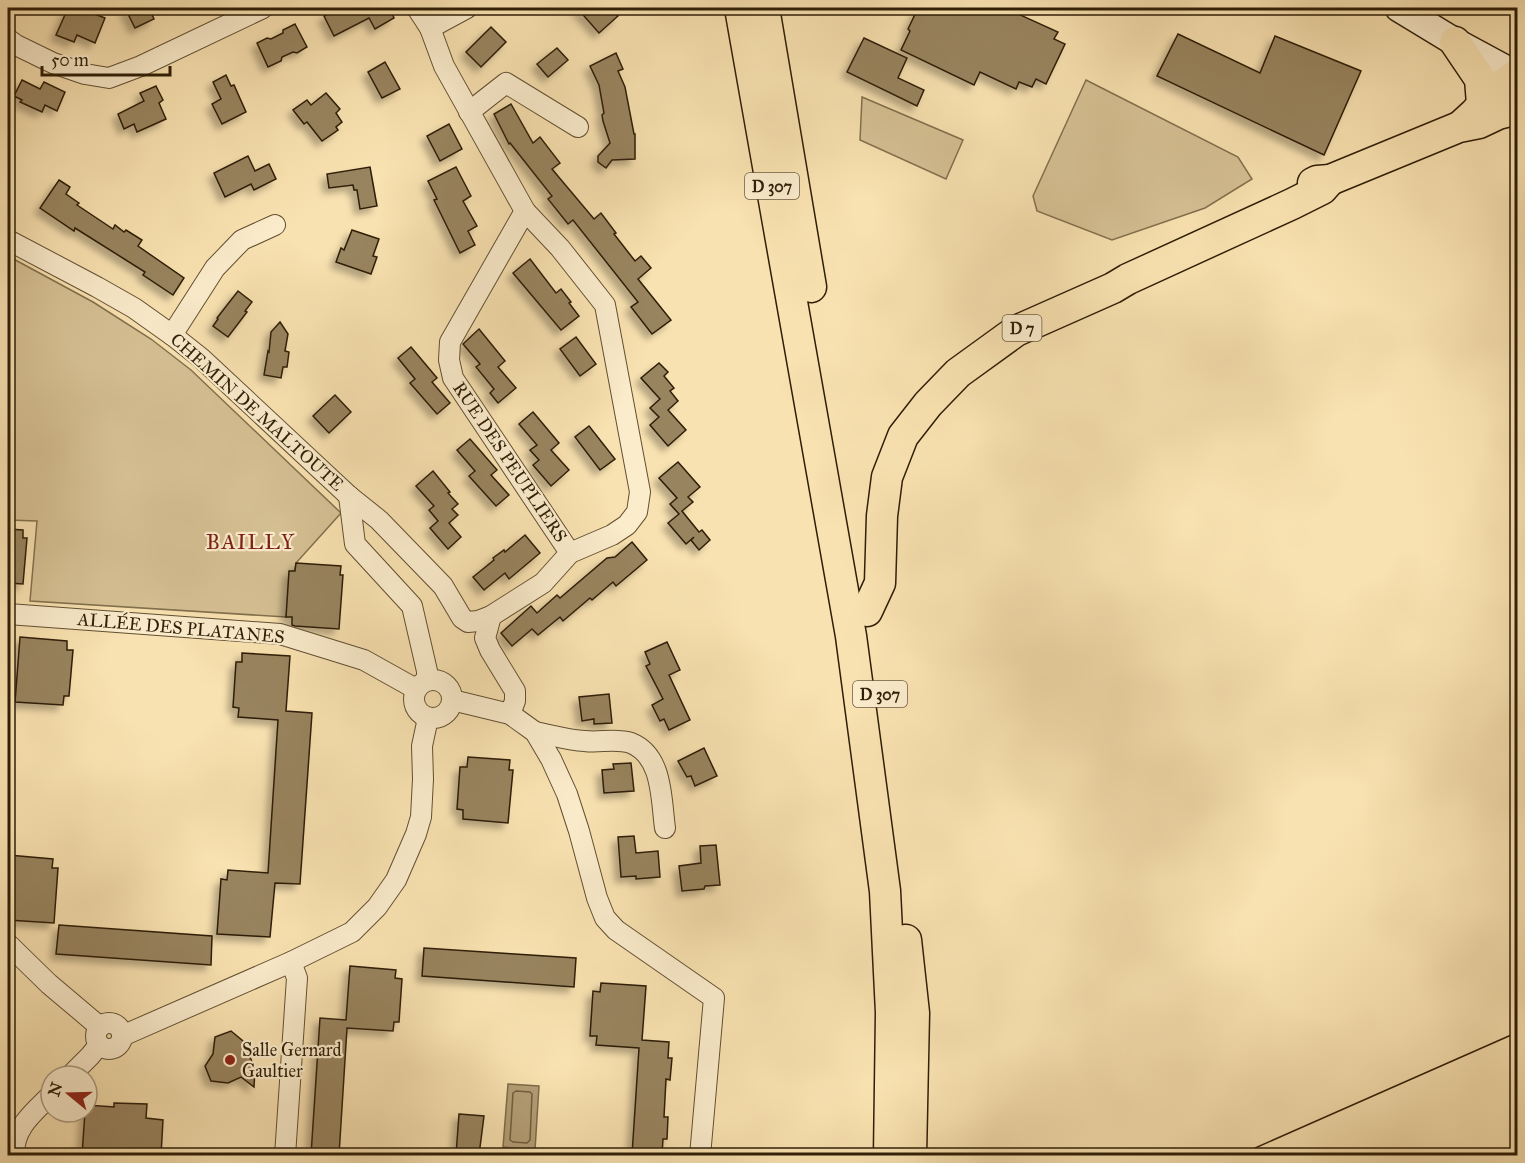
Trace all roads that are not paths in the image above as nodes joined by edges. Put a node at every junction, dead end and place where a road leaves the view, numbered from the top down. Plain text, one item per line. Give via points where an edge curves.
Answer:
1 (263, 8) edge
2 (417, 8) edge
3 (466, 8) edge
4 (740, 8) edge
5 (764, 8) edge
6 (1399, 8) edge
7 (430, 28) junction
8 (8, 39) edge
9 (1455, 42) junction
10 (1517, 76) edge
11 (1499, 109) edge
12 (469, 112) junction
13 (578, 127) dead end
14 (525, 211) junction
15 (275, 225) dead end
16 (8, 240) edge
17 (172, 335) junction
18 (349, 496) junction
19 (570, 554) junction
20 (867, 611) junction
21 (8, 614) edge
22 (491, 616) junction
23 (422, 685) junction
24 (452, 700) junction
25 (510, 714) junction
26 (428, 718) junction
27 (535, 732) junction
28 (665, 828) dead end
29 (8, 944) edge
30 (291, 962) junction
31 (99, 1036) junction
32 (82, 1064) edge
33 (39, 1107) edge
34 (14, 1153) edge
35 (285, 1155) edge
36 (700, 1155) edge
37 (890, 1155) edge
38 (911, 1155) edge

1 - 8 street via 108,78 53,63
2 - 7 street
3 - 7 street
4 - 37 main road, D 307 via 851,636 885,891 891,1013
5 - 20 main road, D 307
6 - 9 main road
7 - 12 street via 444,66
9 - 10 main road
9 - 11 main road
10 - 11 main road via 1512,94
11 - 20 main road, D 7 via 1479,123 1330,180 1322,189 1292,204 1016,331 958,374 903,436 887,477 880,583
12 - 13 street via 506,83
12 - 14 street
14 - 19 street, RUE DES PEUPLIERS via 450,342 449,360 453,378
14 - 19 street via 605,305 640,492 637,512 627,525
15 - 17 street via 242,240 215,268
16 - 17 street, CHEMIN DE MALTOUTE via 98,287
17 - 18 street, CHEMIN DE MALTOUTE
18 - 22 street, CHEMIN DE MALTOUTE via 379,520 443,586 462,618 468,622
18 - 23 street, CHEMIN DE MALTOUTE via 355,544 412,606 427,671
19 - 22 street via 543,583
20 - 38 main road, D 307 via 884,727 914,1013
21 - 23 street, ALLÉE DES PLATANES via 280,634 364,660
22 - 25 street via 485,638 514,691
23 - 24 street via 439,680 449,688
23 - 26 street via 413,698 414,705
24 - 25 street
24 - 26 street via 443,715
25 - 27 street
26 - 30 street via 422,746 421,817 396,880 352,932
27 - 28 street via 586,742 630,743 645,753 658,774
27 - 36 street via 567,794 605,918 616,930 714,998
29 - 31 street
30 - 31 street via 122,1036 121,1042 110,1050 104,1049
30 - 35 street via 297,978
31 - 32 street
33 - 34 street via 17,1134

